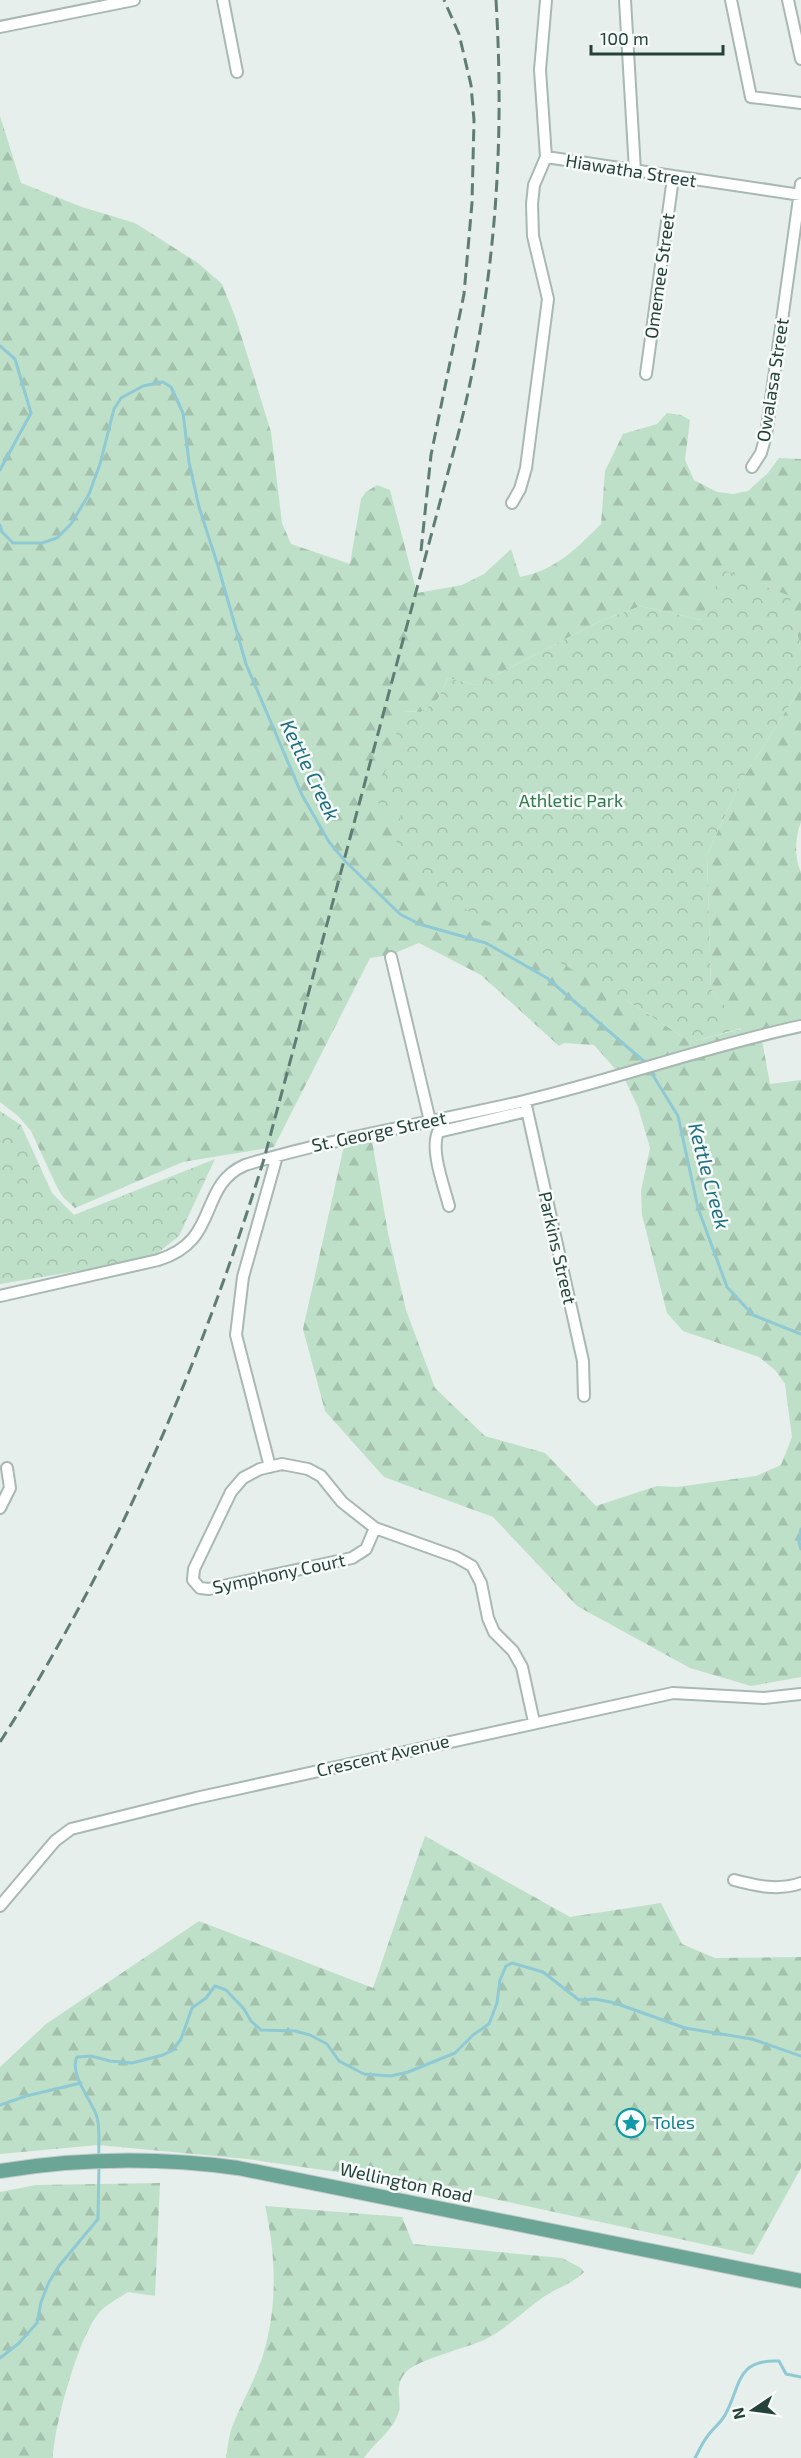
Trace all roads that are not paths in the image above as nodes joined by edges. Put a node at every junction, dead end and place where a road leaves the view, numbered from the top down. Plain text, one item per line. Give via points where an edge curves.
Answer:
1 (134, 0) edge
2 (223, 0) edge
3 (546, 0) edge
4 (625, 0) edge
5 (731, 0) edge
6 (788, 0) edge
7 (0, 27) edge
8 (801, 59) edge
9 (237, 72) dead end
10 (801, 103) edge
11 (546, 157) junction
12 (635, 171) junction
13 (674, 178) junction
14 (801, 191) edge
15 (646, 375) dead end
16 (752, 467) dead end
17 (512, 503) dead end
18 (391, 957) dead end
19 (801, 1026) edge
20 (526, 1106) junction
21 (430, 1121) junction
22 (277, 1156) junction
23 (449, 1206) dead end
24 (0, 1296) edge
25 (584, 1396) dead end
26 (270, 1467) junction
27 (7, 1468) dead end
28 (0, 1508) edge
29 (375, 1528) junction
30 (801, 1694) edge
31 (534, 1722) junction
32 (734, 1880) dead end
33 (801, 1883) edge
34 (0, 1906) edge
35 (0, 2171) edge
36 (801, 2281) edge

1 - 7 street
2 - 9 street
3 - 11 street, Hiawatha Street via 540,70
4 - 12 street
5 - 10 street via 751,97
6 - 8 street
11 - 12 street, Hiawatha Street
11 - 17 street via 534,185 532,236 546,286 547,313 526,468
12 - 13 street, Hiawatha Street
13 - 14 street, Hiawatha Street
13 - 15 street, Omemee Street
14 - 16 street, Owalasa Street via 766,435
18 - 21 street
19 - 20 street, St. George Street via 680,1058
20 - 21 street, St. George Street
20 - 23 street via 438,1132 434,1141
20 - 25 street, Parkins Street via 583,1361
21 - 22 street, St. George Street
22 - 24 street, St. George Street via 245,1165 228,1176 198,1234 177,1253
22 - 26 street via 243,1277 236,1335
26 - 29 street, Symphony Court via 291,1464 316,1472 342,1502
26 - 29 street, Symphony Court via 251,1473 231,1492 193,1572 196,1586 209,1589 352,1558 366,1549
27 - 28 street via 10,1488
29 - 31 street, Symphony Court via 472,1566 481,1583 494,1632 522,1666
30 - 31 street, Crescent Avenue via 764,1698 673,1694
31 - 34 street, Crescent Avenue via 71,1829 55,1841
32 - 33 street via 766,1888
35 - 36 main road, Wellington Road via 118,2160 238,2168

